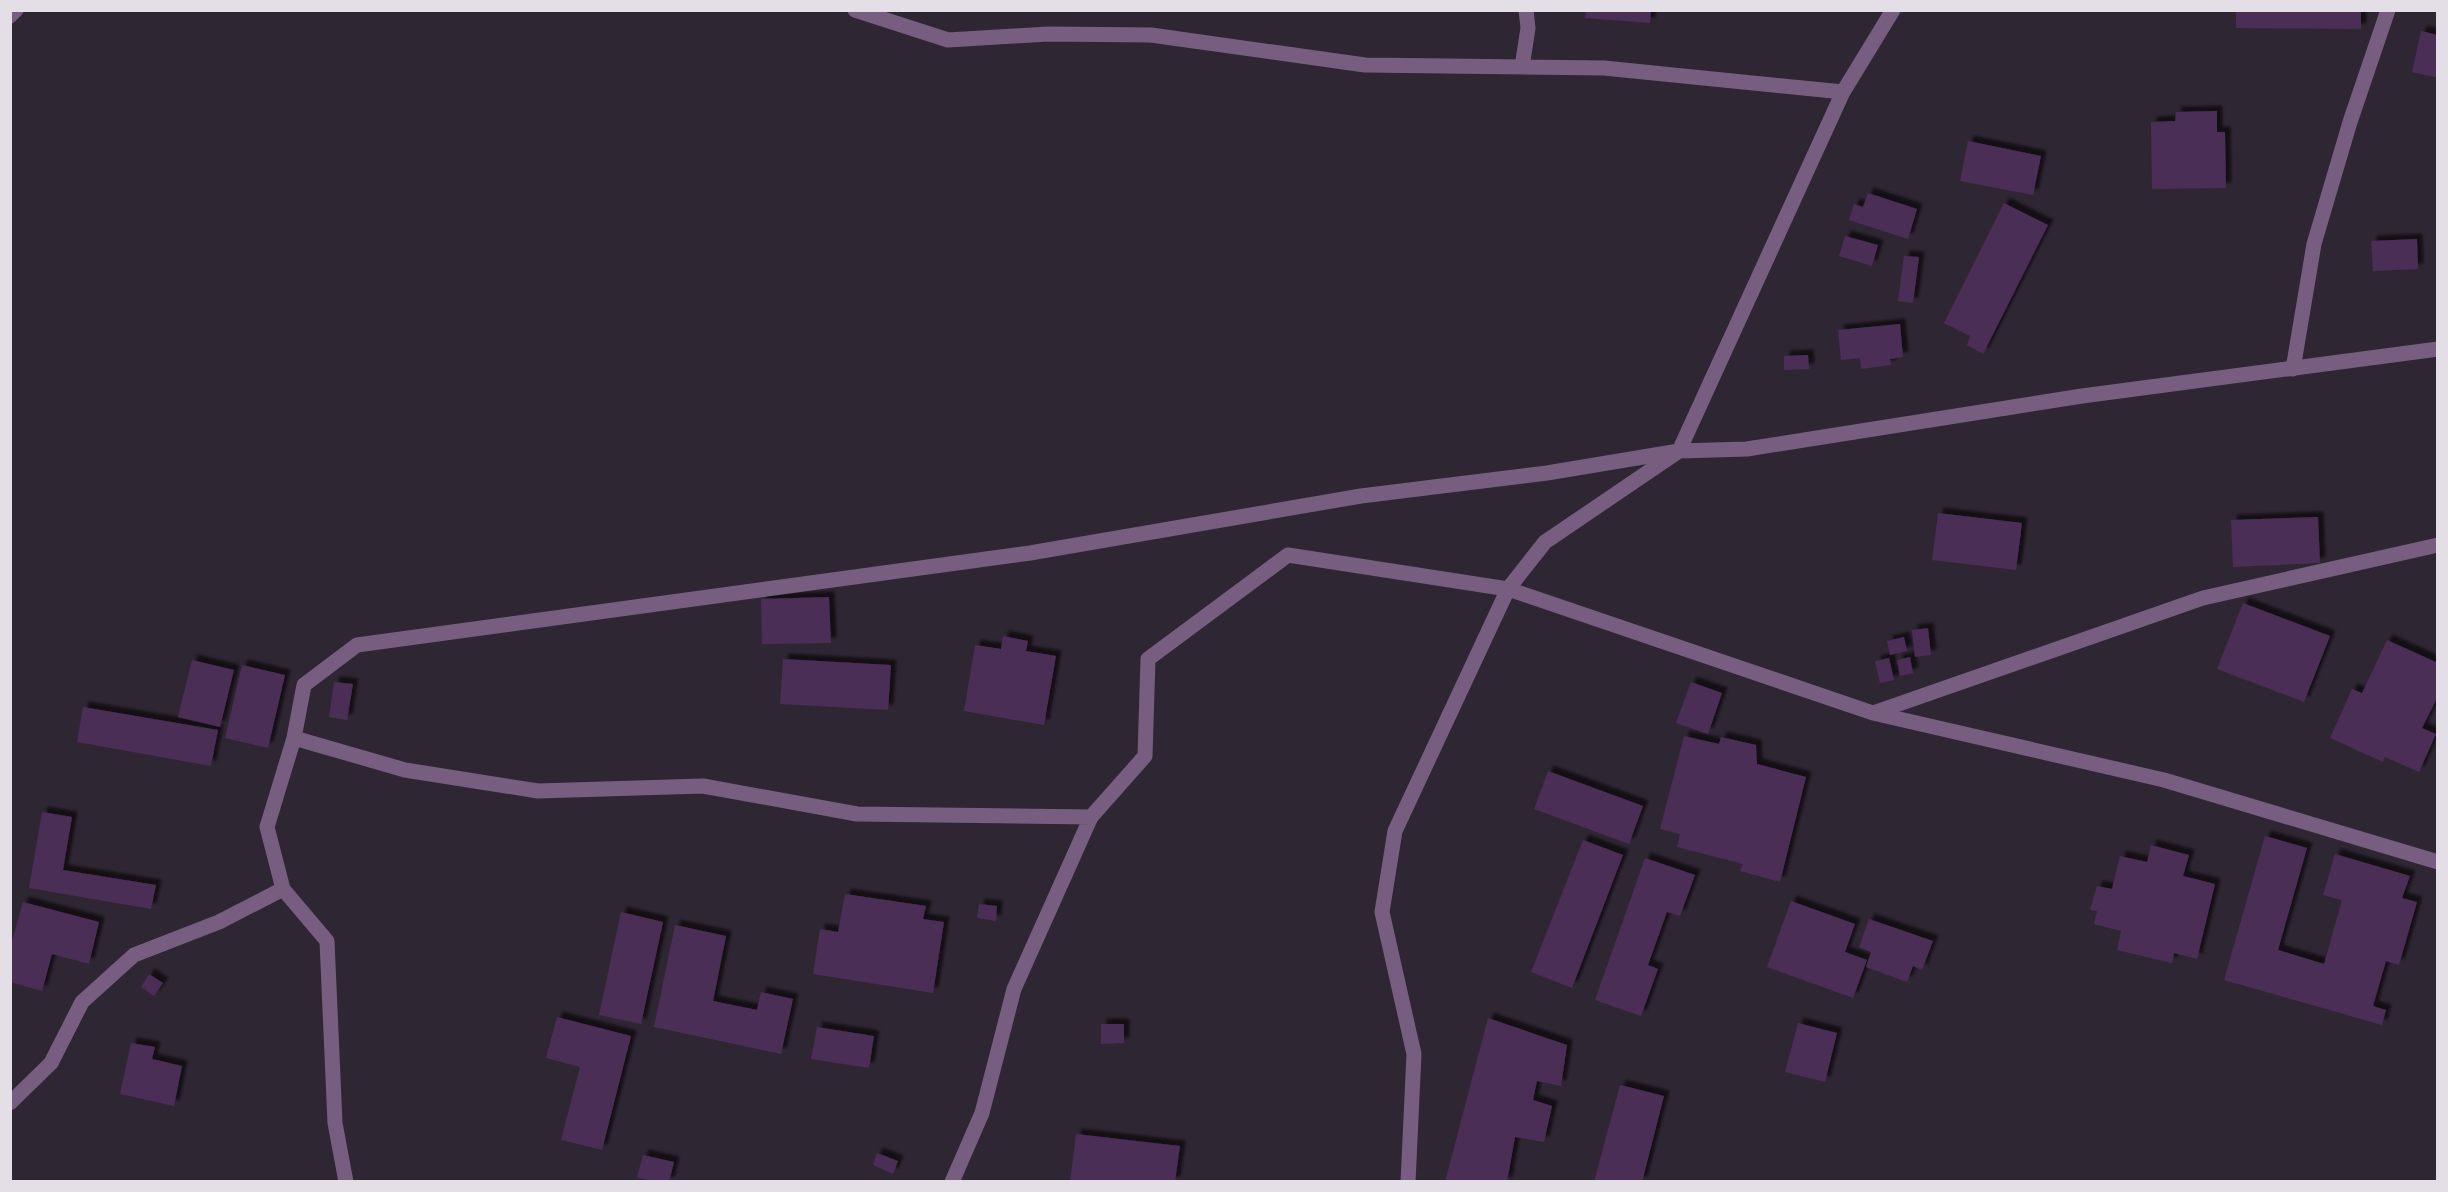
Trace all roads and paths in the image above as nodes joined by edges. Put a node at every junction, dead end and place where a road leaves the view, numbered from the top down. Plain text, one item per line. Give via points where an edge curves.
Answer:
1 (16, 10) edge
2 (855, 10) edge
3 (1526, 10) edge
4 (1893, 10) edge
5 (2388, 10) edge
6 (10, 16) edge
7 (1522, 67) junction
8 (1843, 92) junction
9 (2438, 349) edge
10 (2293, 369) junction
11 (1679, 451) junction
12 (2438, 545) edge
13 (1508, 589) junction
14 (1873, 713) junction
15 (294, 738) junction
16 (1091, 818) junction
17 (2438, 862) edge
18 (283, 889) junction
19 (10, 1103) edge
20 (346, 1182) edge
21 (952, 1182) edge
22 (1408, 1182) edge

1 - 6 street
2 - 7 street via 948,40 1048,33 1151,35 1365,65
3 - 7 street via 1528,28
4 - 8 street
5 - 10 street via 2314,244
7 - 8 street via 1604,68
8 - 11 street
9 - 10 street
10 - 11 street via 2082,396 1747,449
11 - 13 street via 1545,542
11 - 15 street via 1547,473 1361,496 1030,552 357,645 304,686
12 - 14 street via 2203,598
13 - 14 street
13 - 16 street via 1288,555 1148,659 1145,756
13 - 22 street via 1395,831 1382,912 1414,1054
14 - 17 street via 2164,780
15 - 16 street via 405,770 538,791 703,786 857,814
15 - 18 street via 267,827
16 - 21 street via 1014,989 982,1113
18 - 19 street via 219,922 134,955 82,1002 51,1063
18 - 20 street via 327,941 335,1123

